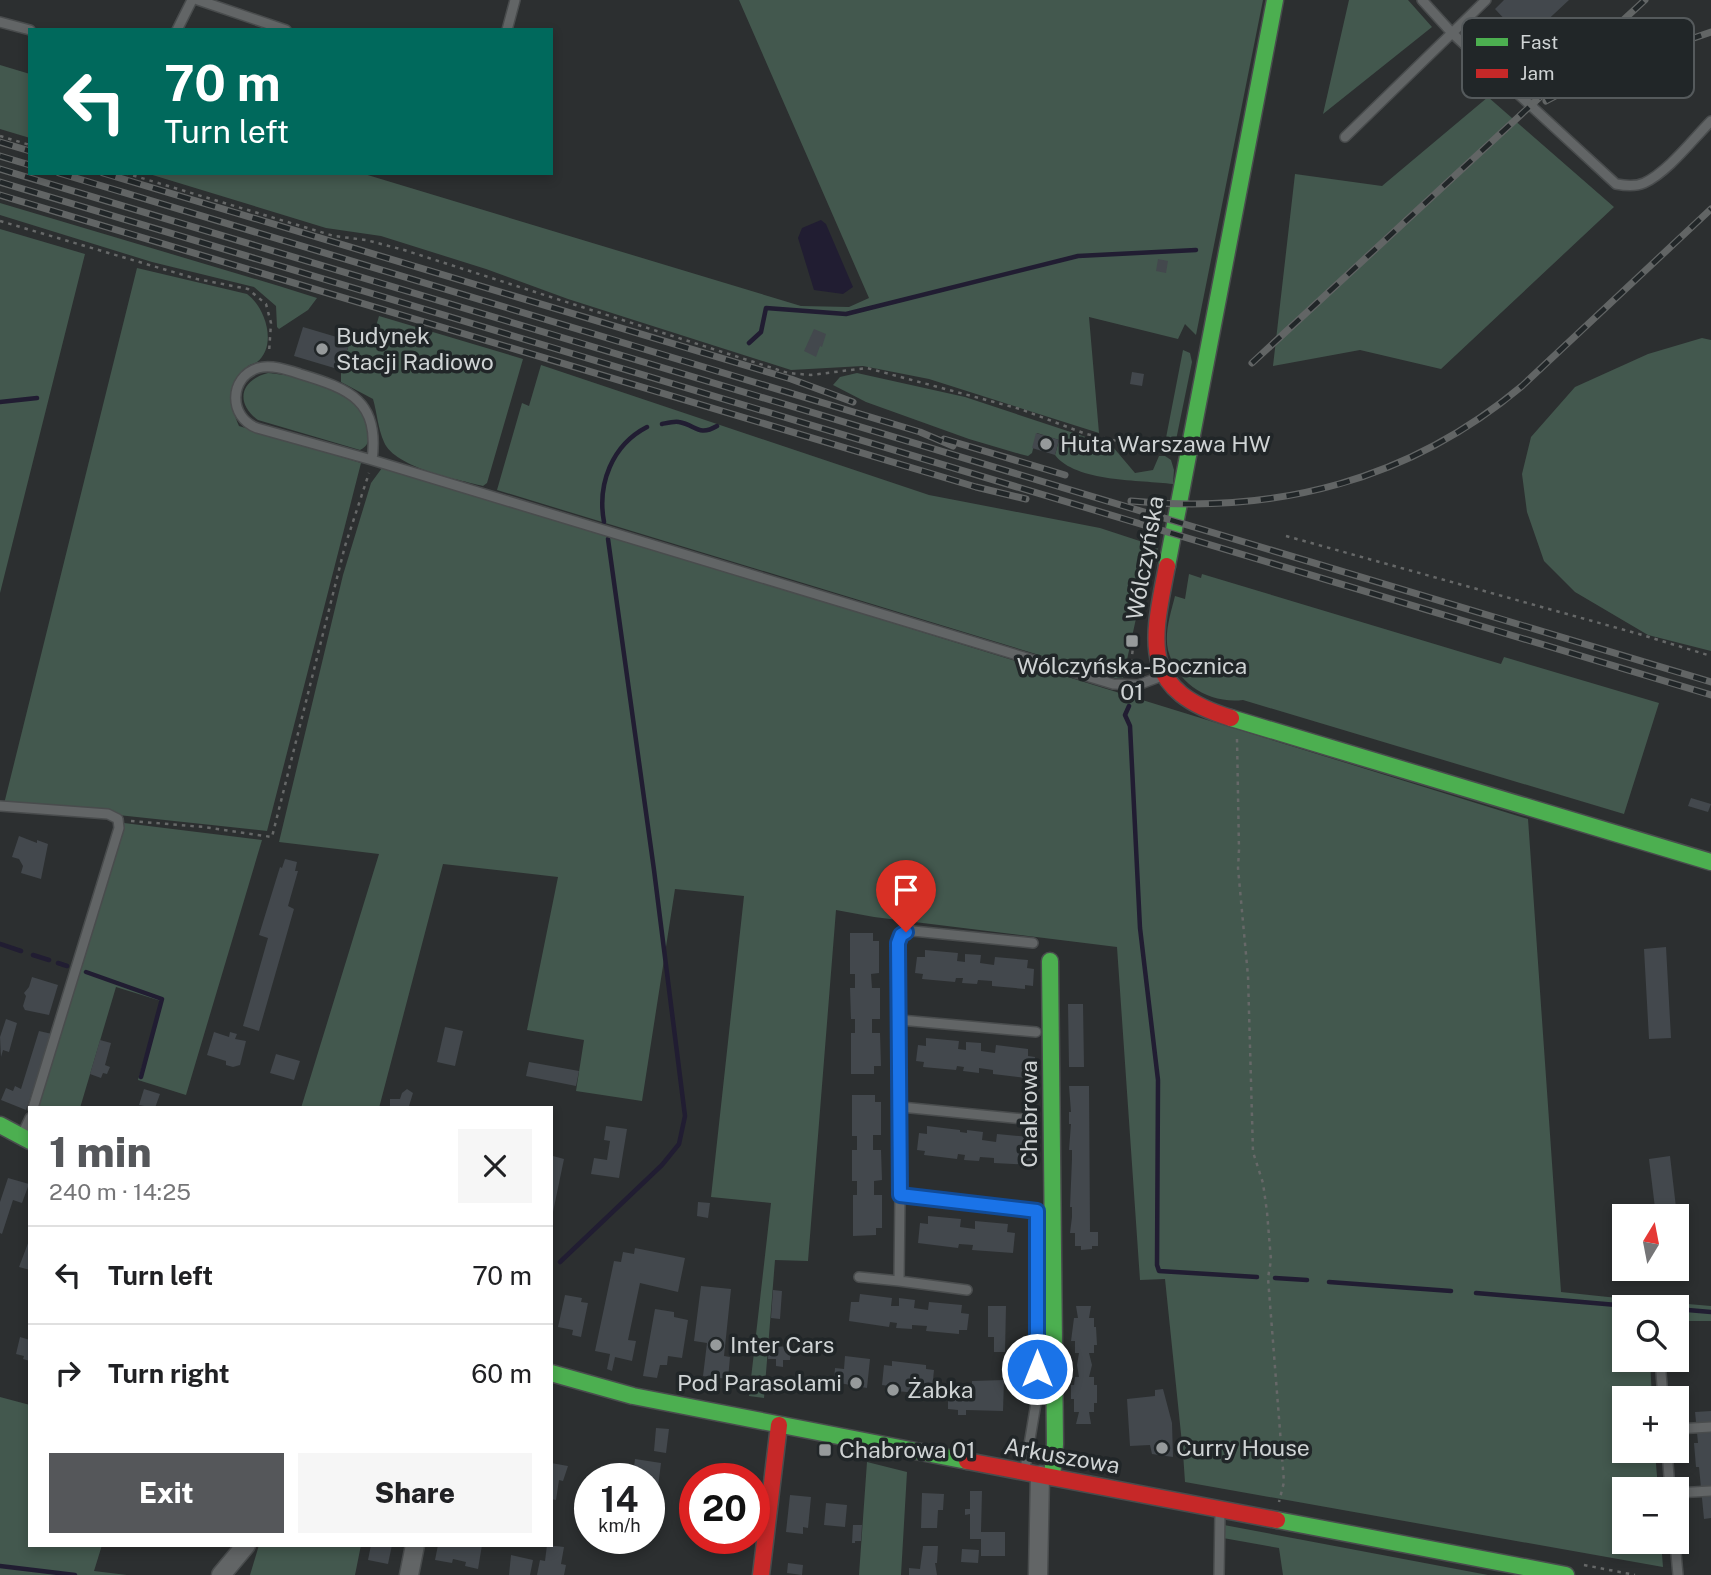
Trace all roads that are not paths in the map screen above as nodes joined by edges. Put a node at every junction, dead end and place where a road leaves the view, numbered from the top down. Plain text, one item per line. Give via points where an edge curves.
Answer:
1 (192, 0) edge
2 (198, 0) edge
3 (515, 0) edge
4 (1275, 0) edge
5 (1422, 0) edge
6 (1486, 0) edge
7 (1467, 18) edge
8 (0, 22) edge
9 (1462, 23) edge
10 (178, 28) edge
11 (280, 28) edge
12 (508, 28) edge
13 (28, 29) edge
14 (1452, 33) junction
15 (1462, 42) edge
16 (1523, 98) edge
17 (1711, 121) edge
18 (1345, 137) dead end
19 (373, 460) junction
20 (1163, 675) junction
21 (0, 806) edge
22 (1711, 862) edge
23 (1032, 943) dead end
24 (1051, 961) dead end
25 (900, 1020) junction
26 (1036, 1032) dead end
27 (34, 1106) edge
28 (901, 1107) junction
29 (1033, 1120) dead end
30 (0, 1125) edge
31 (25, 1138) edge
32 (900, 1195) junction
33 (859, 1277) dead end
34 (900, 1281) junction
35 (967, 1290) dead end
36 (553, 1374) edge
37 (779, 1425) junction
38 (1711, 1427) edge
39 (1689, 1428) edge
40 (1039, 1474) junction
41 (1711, 1491) edge
42 (1689, 1492) edge
43 (1220, 1509) junction
44 (244, 1547) edge
45 (415, 1547) edge
46 (1676, 1554) edge
47 (221, 1575) edge
48 (409, 1575) edge
49 (761, 1575) edge
50 (1038, 1575) edge
51 (1219, 1575) edge
52 (1566, 1575) edge
53 (1678, 1575) edge

1 - 10 lane
2 - 11 lane
3 - 12 lane
4 - 20 street, Wólczyńska via 1155,627 1154,646
5 - 14 lane
6 - 7 lane
8 - 13 lane
9 - 14 lane
14 - 15 lane
14 - 18 lane
16 - 17 lane via 1616,184 1627,187 1644,183 1663,169
19 - 19 lane via 243,421 236,403 238,386 248,373 265,367 346,390 369,413 374,429
19 - 20 lane via 1112,684 1138,685
20 - 22 street via 1193,703 1233,719
21 - 27 lane via 108,814 118,819
23 - 25 lane via 906,932 898,943
24 - 40 street, Chabrowa via 1055,1444
25 - 26 lane
25 - 28 lane
28 - 29 lane
28 - 32 lane
30 - 31 street
32 - 34 lane
32 - 40 lane via 1037,1211
33 - 34 lane
34 - 35 lane
36 - 37 street, Arkuszowa via 633,1396
37 - 40 street, Arkuszowa
37 - 49 street
38 - 39 lane
40 - 43 street, Arkuszowa
40 - 50 street
41 - 42 lane
43 - 51 lane
43 - 52 street, Arkuszowa
44 - 47 street
45 - 48 street
46 - 53 lane

